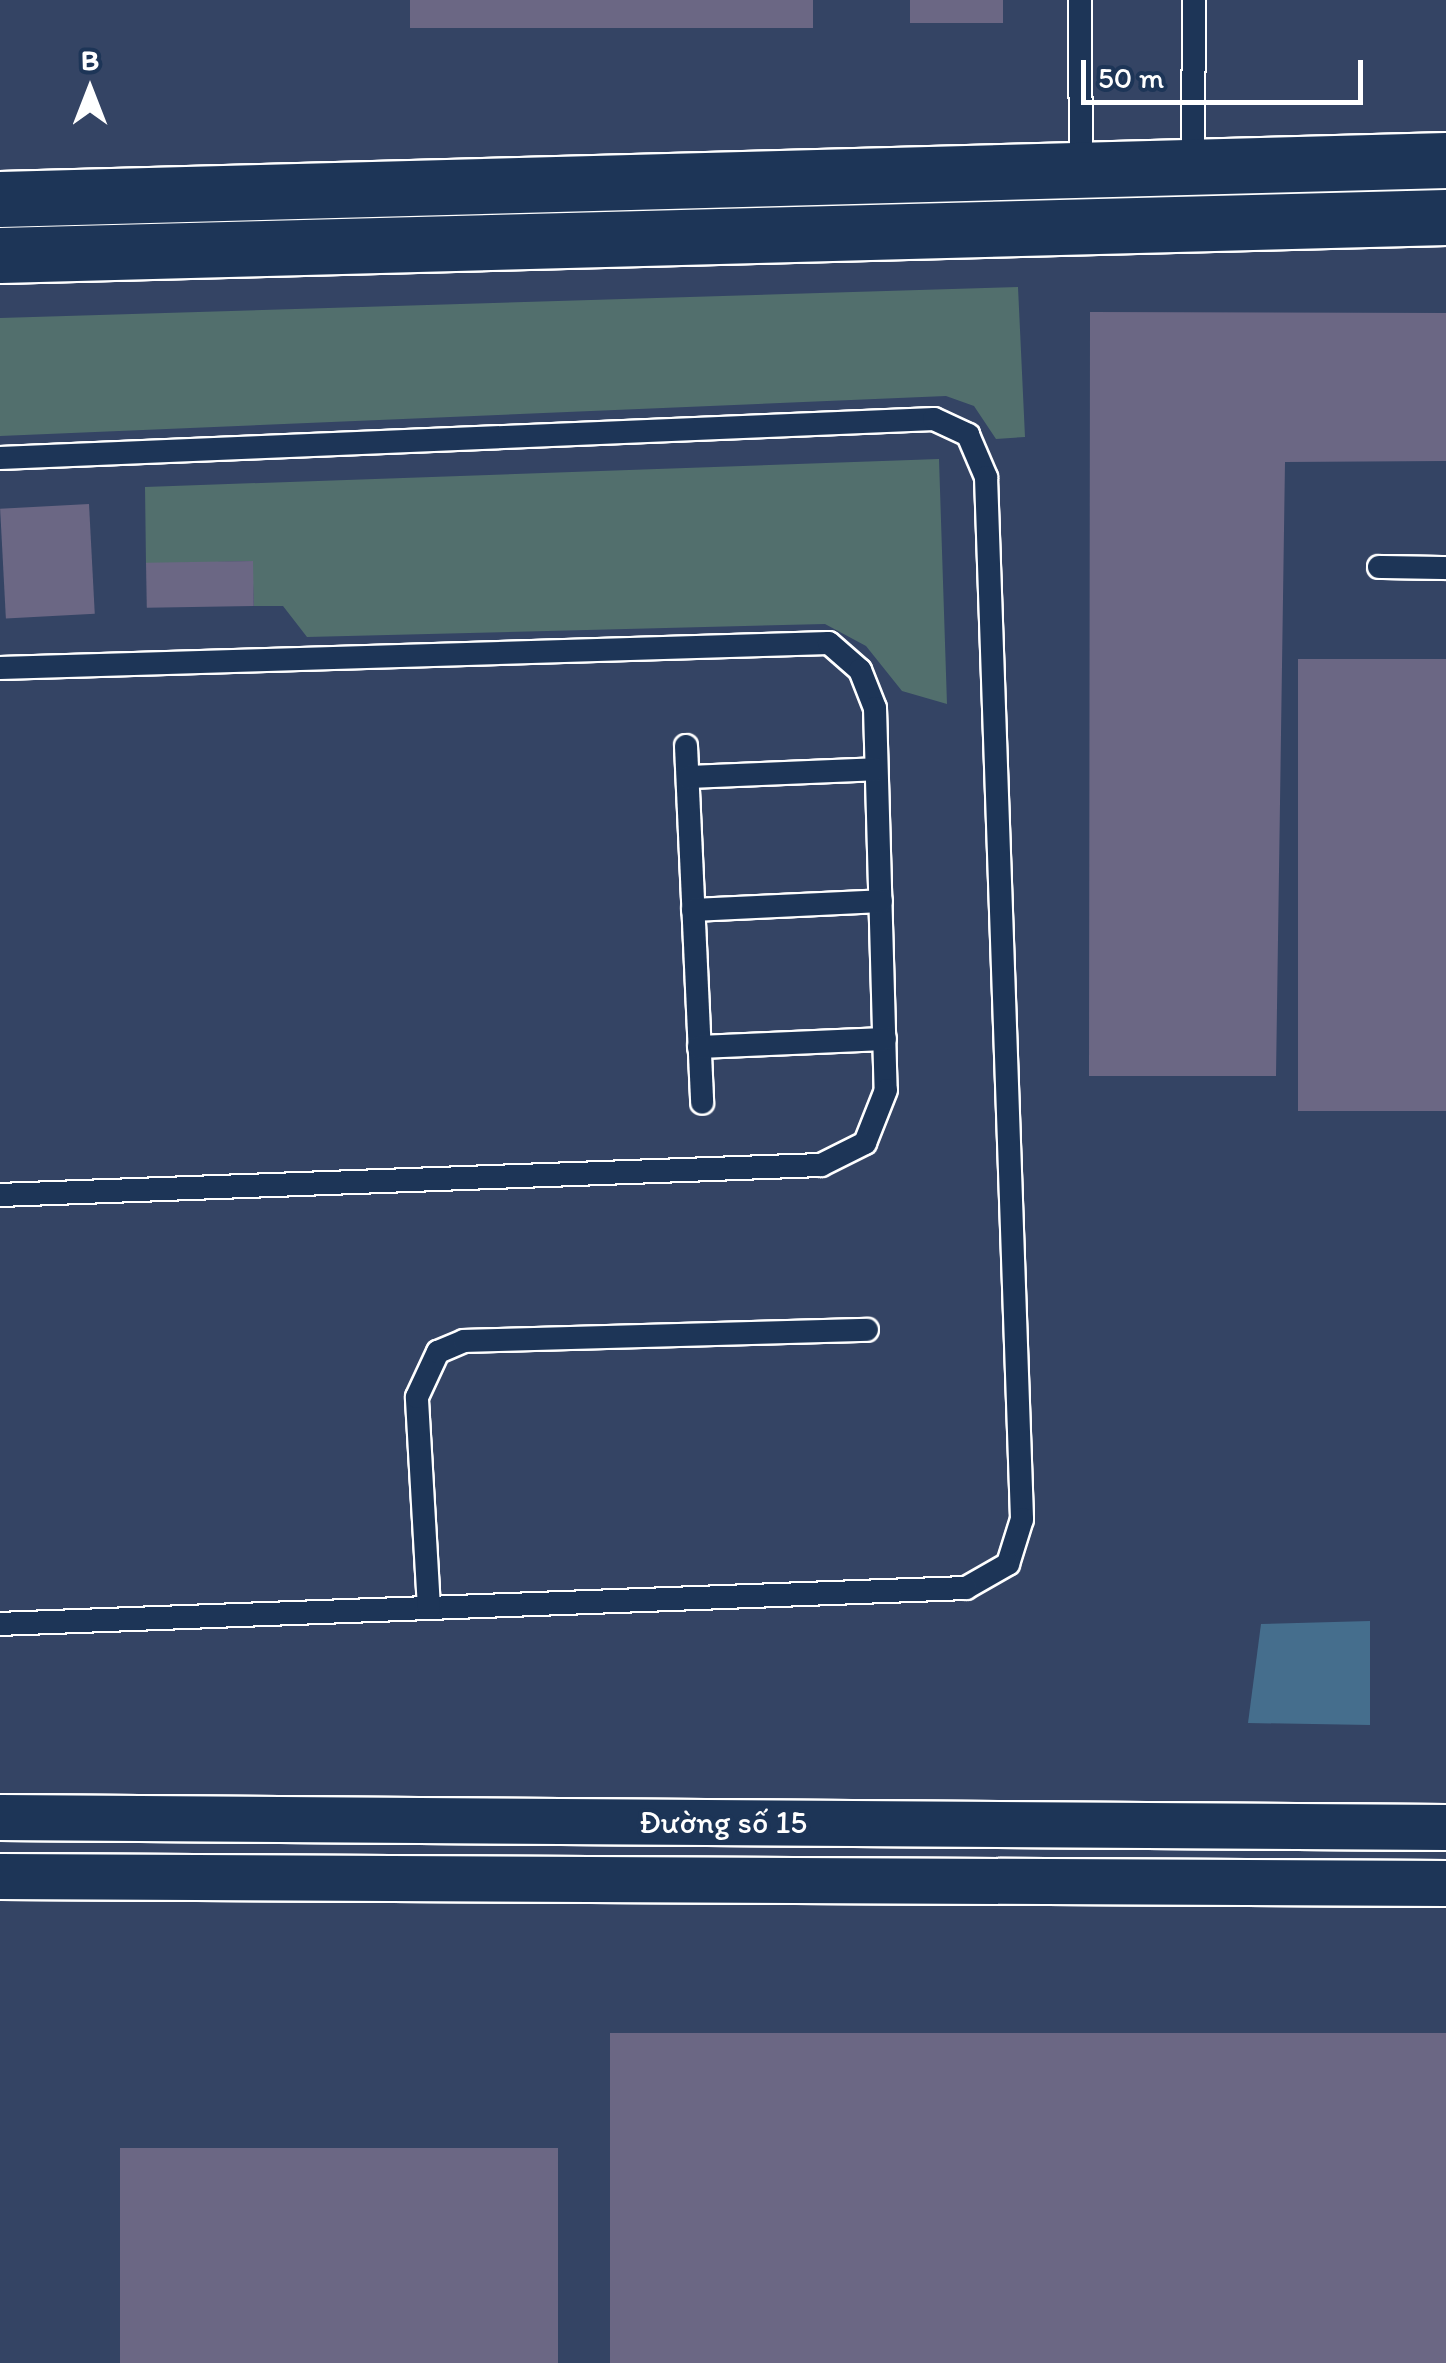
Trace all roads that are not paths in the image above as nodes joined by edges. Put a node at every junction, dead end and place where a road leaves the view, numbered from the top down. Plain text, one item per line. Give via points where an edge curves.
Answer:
1 (1080, 0) edge
2 (1194, 0) edge
3 (1446, 160) edge
4 (1192, 167) junction
5 (1082, 198) junction
6 (0, 199) edge
7 (1446, 218) edge
8 (1192, 224) junction
9 (0, 255) edge
10 (0, 458) edge
11 (1379, 568) dead end
12 (1446, 568) edge
13 (0, 668) edge
14 (686, 746) dead end
15 (876, 769) junction
16 (688, 777) junction
17 (881, 902) junction
18 (693, 910) junction
19 (885, 1039) junction
20 (700, 1047) junction
21 (702, 1104) dead end
22 (0, 1195) edge
23 (866, 1330) dead end
24 (429, 1608) junction
25 (0, 1624) edge
26 (0, 1818) edge
27 (1446, 1827) edge
28 (0, 1876) edge
29 (1446, 1883) edge

1 - 5 lane
2 - 4 lane
3 - 4 street
4 - 5 street
4 - 8 lane
5 - 6 street
5 - 8 street
5 - 9 street
7 - 8 street
10 - 24 lane via 934,418 957,426 984,462 1017,1550 996,1576 966,1588
11 - 12 lane
13 - 15 lane via 808,637 847,655 870,688
14 - 16 lane
15 - 16 lane
15 - 17 lane
16 - 18 lane
17 - 18 lane
17 - 19 lane
18 - 20 lane
19 - 20 lane
19 - 22 lane via 876,1127 852,1154 821,1165
20 - 21 lane
23 - 24 lane via 464,1341 438,1352 417,1397
24 - 25 lane
26 - 27 street, Đường số 15
28 - 29 street, Đường số 15

